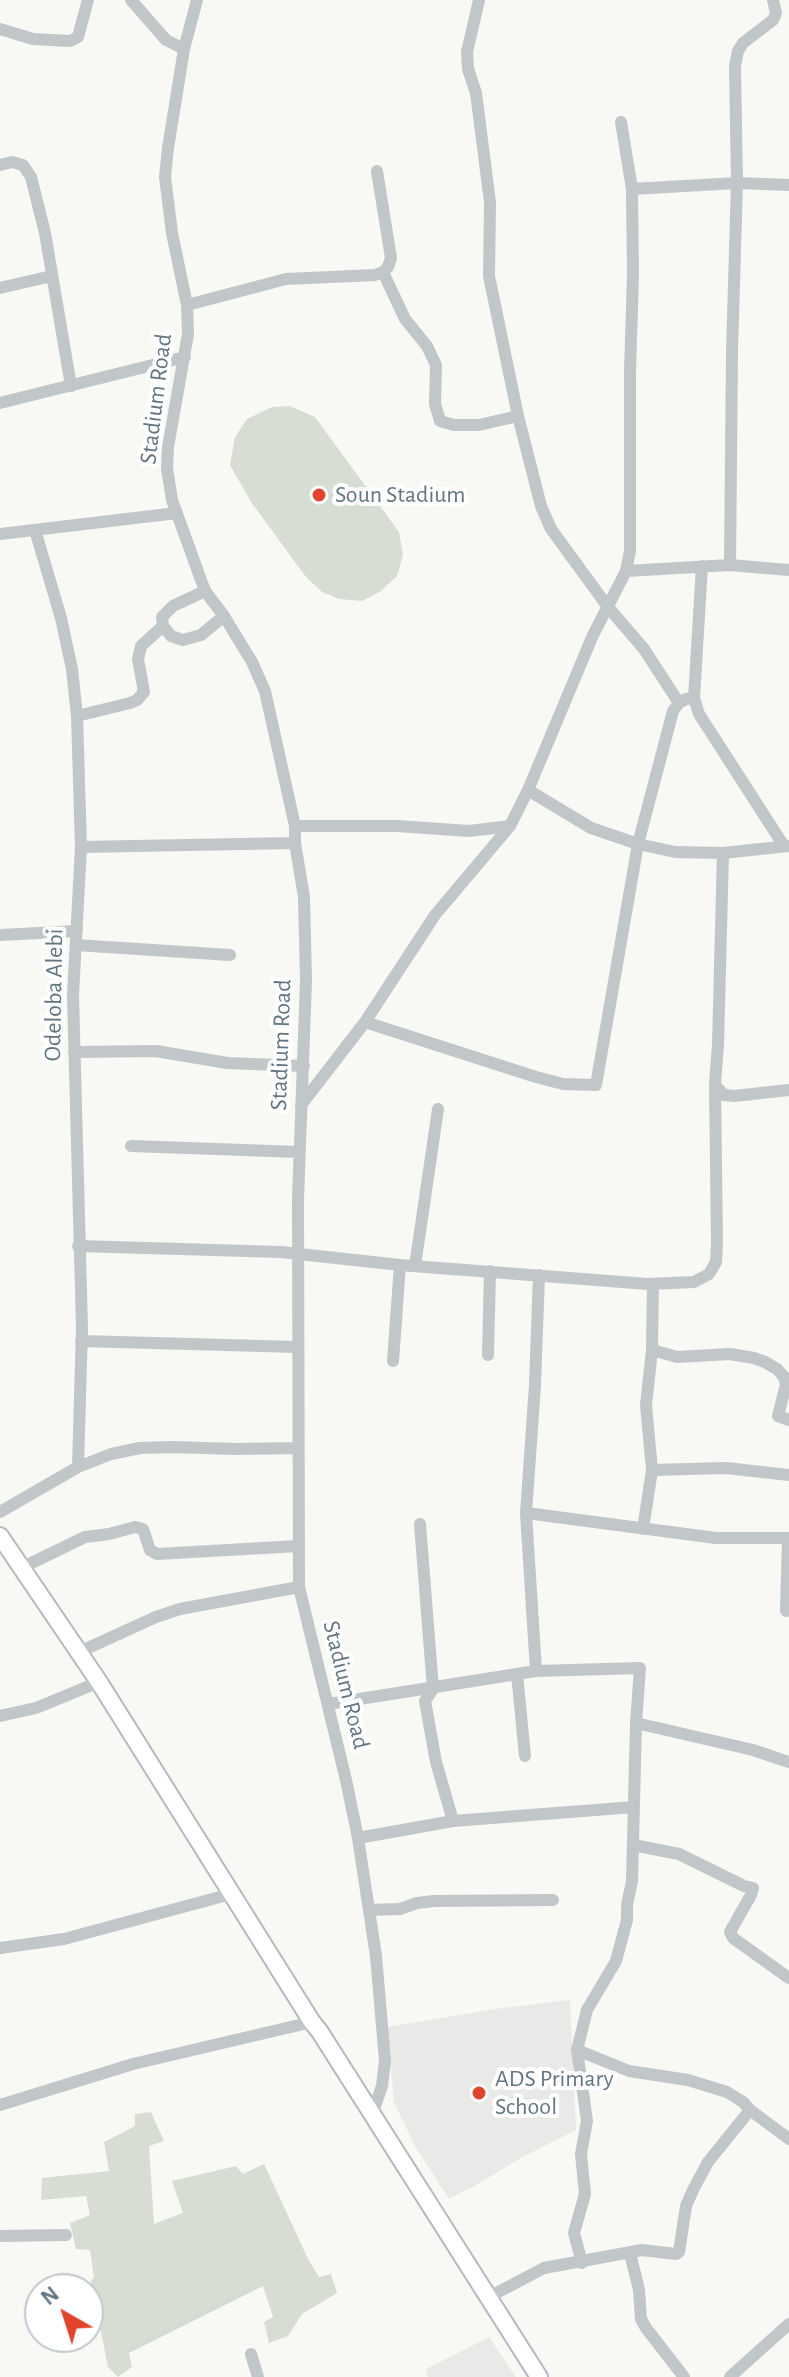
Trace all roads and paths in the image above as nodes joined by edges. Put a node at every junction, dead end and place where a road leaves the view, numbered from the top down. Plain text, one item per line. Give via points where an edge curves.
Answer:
1 (88, 0) edge
2 (131, 0) edge
3 (197, 0) edge
4 (479, 0) edge
5 (773, 0) edge
6 (0, 29) edge
7 (184, 49) junction
8 (621, 122) dead end
9 (0, 165) edge
10 (377, 171) dead end
11 (737, 183) junction
12 (789, 185) edge
13 (632, 189) junction
14 (383, 272) junction
15 (52, 276) junction
16 (0, 288) edge
17 (187, 305) junction
18 (185, 357) junction
19 (71, 386) junction
20 (0, 403) edge
21 (518, 416) junction
22 (177, 513) junction
23 (35, 530) junction
24 (0, 534) edge
25 (730, 565) junction
26 (702, 566) junction
27 (789, 570) edge
28 (626, 571) junction
29 (205, 591) junction
30 (608, 607) junction
31 (224, 616) junction
32 (163, 626) junction
33 (694, 698) junction
34 (679, 703) junction
35 (77, 716) junction
36 (528, 790) junction
37 (295, 826) junction
38 (510, 826) junction
39 (295, 843) junction
40 (638, 844) junction
41 (787, 846) edge
42 (81, 847) junction
43 (723, 853) junction
44 (0, 935) edge
45 (77, 938) junction
46 (230, 955) dead end
47 (365, 1022) junction
48 (74, 1052) junction
49 (304, 1066) junction
50 (715, 1085) junction
51 (789, 1090) edge
52 (301, 1105) junction
53 (438, 1109) dead end
54 (131, 1146) dead end
55 (299, 1152) junction
56 (78, 1246) junction
57 (299, 1255) junction
58 (400, 1265) junction
59 (415, 1266) junction
60 (490, 1271) junction
61 (539, 1275) junction
62 (653, 1284) junction
63 (81, 1341) junction
64 (298, 1347) junction
65 (652, 1350) junction
66 (488, 1355) dead end
67 (393, 1361) dead end
68 (789, 1420) edge
69 (298, 1448) junction
70 (78, 1467) junction
71 (652, 1470) junction
72 (789, 1475) edge
73 (0, 1512) edge
74 (526, 1513) junction
75 (420, 1524) dead end
76 (643, 1529) junction
77 (0, 1536) edge
78 (788, 1538) edge
79 (298, 1546) junction
80 (21, 1568) junction
81 (299, 1587) junction
82 (786, 1611) dead end
83 (79, 1652) junction
84 (536, 1671) junction
85 (517, 1674) junction
86 (99, 1682) junction
87 (433, 1689) junction
88 (328, 1704) junction
89 (0, 1716) edge
90 (636, 1723) junction
91 (525, 1756) dead end
92 (789, 1762) edge
93 (634, 1807) junction
94 (453, 1821) junction
95 (358, 1838) junction
96 (633, 1845) junction
97 (231, 1894) junction
98 (553, 1900) dead end
99 (369, 1910) junction
100 (0, 1948) edge
101 (789, 1978) edge
102 (312, 2022) junction
103 (577, 2050) junction
104 (0, 2105) edge
105 (750, 2110) junction
106 (372, 2115) junction
107 (789, 2139) edge
108 (66, 2235) dead end
109 (0, 2236) edge
110 (630, 2253) junction
111 (582, 2263) junction
112 (487, 2298) junction
113 (789, 2324) edge
114 (251, 2354) dead end
115 (258, 2377) edge
116 (539, 2377) edge
117 (684, 2377) edge
118 (730, 2377) edge

1 - 6 street via 78,37 70,41 33,39
2 - 7 street via 166,40
3 - 7 street, Stadium Road
4 - 21 street via 468,69 490,202 489,276
5 - 11 street via 773,20 743,43 735,66
7 - 17 street, Stadium Road via 165,177
8 - 13 street
9 - 15 street via 23,165 31,177
10 - 14 street via 391,258
11 - 12 street
11 - 13 street
11 - 25 street
13 - 28 street
14 - 17 street via 286,279
14 - 21 street via 405,319 436,365 440,421 479,425
15 - 16 street
15 - 19 street
17 - 18 street, Stadium Road
18 - 19 street
18 - 22 street, Stadium Road via 168,447 169,486
19 - 20 street
21 - 30 street via 551,529
22 - 23 street
22 - 29 street, Stadium Road
23 - 24 street
23 - 35 street, Odeloba Alebi via 61,618
25 - 26 street
25 - 27 street
26 - 28 street
26 - 33 street
28 - 30 street
29 - 31 street, Stadium Road
29 - 32 street via 173,606 162,617
30 - 34 street
30 - 36 street
31 - 32 street via 201,635 183,640
31 - 37 street, Stadium Road via 265,691
32 - 35 street via 141,646 144,692 137,700
33 - 34 street
33 - 41 street via 699,714
34 - 40 street
35 - 42 street, Odeloba Alebi
36 - 38 street
36 - 40 street via 591,828
37 - 38 street via 469,831
37 - 39 street, Stadium Road
38 - 47 street via 435,915
39 - 42 street
39 - 49 street, Stadium Road via 304,897
40 - 43 street via 675,852
40 - 47 street via 596,1085 536,1077
41 - 43 street
42 - 45 street, Odeloba Alebi
43 - 50 street
44 - 45 street
45 - 46 street
45 - 48 street, Odeloba Alebi
47 - 52 street
48 - 49 street via 156,1051 227,1063
48 - 56 street, Odeloba Alebi
49 - 52 street, Stadium Road
50 - 51 street via 724,1095
50 - 62 street via 716,1262 709,1274 694,1282
52 - 55 street, Stadium Road
53 - 59 street
54 - 55 street
55 - 57 street, Stadium Road
56 - 57 street
56 - 63 street, Odeloba Alebi
57 - 58 street
57 - 64 street, Stadium Road
58 - 59 street
58 - 67 street
59 - 60 street
60 - 61 street
60 - 66 street
61 - 62 street
61 - 74 street
62 - 65 street
63 - 64 street
63 - 70 street, Odeloba Alebi
64 - 69 street, Stadium Road
65 - 68 street via 677,1357 730,1354 765,1362 784,1377 778,1416
65 - 71 street via 646,1405
69 - 70 street via 140,1448
69 - 79 street, Stadium Road
70 - 73 street
71 - 72 street via 726,1468
71 - 76 street
74 - 76 street
74 - 84 street
75 - 87 street
76 - 78 street via 716,1538
77 - 80 main road
78 - 82 street
79 - 80 street via 157,1554 150,1550 143,1529 135,1527 85,1537
79 - 81 street, Stadium Road
80 - 83 main road
81 - 83 street via 180,1609
81 - 88 street, Stadium Road
83 - 86 main road
84 - 85 street
84 - 90 street via 637,1666 641,1670
85 - 87 street
85 - 91 street
86 - 89 street via 36,1708
86 - 97 main road
87 - 88 street
87 - 94 street via 425,1701
88 - 95 street, Stadium Road
90 - 92 street
90 - 93 street
93 - 94 street
93 - 96 street
94 - 95 street
95 - 99 street, Stadium Road
96 - 101 street via 679,1854 753,1888 730,1932
96 - 103 street via 623,1944 587,2010
97 - 100 street via 64,1939
97 - 102 main road
98 - 99 street via 434,1901
99 - 106 street, Stadium Road via 385,2061
102 - 104 street via 133,2064
102 - 106 main road
103 - 105 street via 629,2071 707,2085 727,2092
103 - 111 street via 587,2121 581,2154 585,2194 574,2233
105 - 107 street
105 - 110 street via 708,2162 693,2190 679,2252
106 - 112 main road
108 - 109 street
110 - 111 street
110 - 117 street via 641,2319
111 - 112 street via 544,2268
112 - 116 main road
113 - 118 street
114 - 115 street

